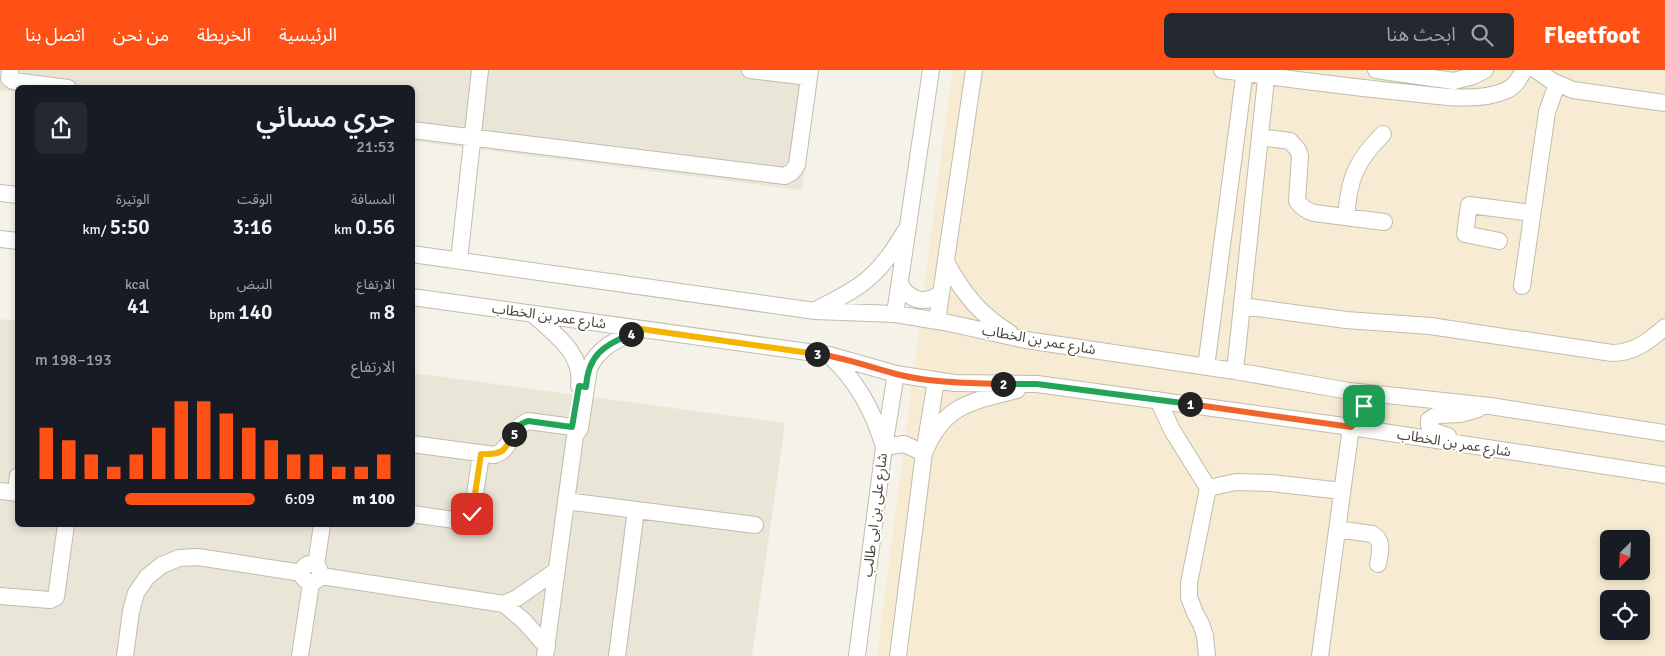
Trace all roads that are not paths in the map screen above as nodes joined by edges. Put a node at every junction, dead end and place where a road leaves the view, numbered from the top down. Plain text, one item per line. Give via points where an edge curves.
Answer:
1 (10, 70) edge
2 (480, 70) edge
3 (750, 70) edge
4 (931, 70) edge
5 (974, 70) edge
6 (1222, 70) edge
7 (1370, 70) edge
8 (1376, 70) edge
9 (1485, 70) edge
10 (1524, 70) edge
11 (1536, 70) edge
12 (1245, 71) edge
13 (1267, 73) edge
14 (810, 74) edge
15 (1558, 84) junction
16 (44, 85) edge
17 (1367, 89) junction
18 (1665, 104) edge
19 (415, 130) edge
20 (1383, 134) dead end
21 (473, 137) junction
22 (1260, 137) junction
23 (1229, 191) junction
24 (0, 193) edge
25 (1254, 194) junction
26 (15, 195) edge
27 (1532, 213) junction
28 (1346, 217) junction
29 (1384, 222) dead end
30 (909, 226) junction
31 (0, 239) edge
32 (15, 241) edge
33 (1499, 241) dead end
34 (415, 254) edge
35 (459, 260) junction
36 (946, 262) junction
37 (900, 284) junction
38 (1522, 286) dead end
39 (941, 293) junction
40 (415, 297) edge
41 (1242, 306) junction
42 (815, 311) junction
43 (533, 314) junction
44 (895, 314) junction
45 (937, 321) junction
46 (1665, 327) edge
47 (641, 329) junction
48 (1026, 340) junction
49 (829, 355) junction
50 (1206, 366) junction
51 (1235, 371) junction
52 (896, 374) junction
53 (936, 381) junction
54 (1037, 384) junction
55 (583, 386) junction
56 (1349, 391) junction
57 (1158, 400) junction
58 (1490, 406) junction
59 (1351, 427) junction
60 (576, 430) junction
61 (1665, 433) edge
62 (415, 444) edge
63 (884, 447) junction
64 (1485, 448) junction
65 (924, 452) junction
66 (481, 454) junction
67 (1665, 474) edge
68 (1208, 488) junction
69 (1342, 491) junction
70 (566, 501) junction
71 (636, 510) junction
72 (415, 514) edge
73 (755, 526) dead end
74 (66, 527) edge
75 (322, 527) edge
76 (1337, 529) junction
77 (1378, 564) dead end
78 (557, 570) junction
79 (312, 574) junction
80 (0, 596) edge
81 (504, 604) junction
82 (546, 651) edge
83 (124, 656) edge
84 (300, 656) edge
85 (617, 656) edge
86 (857, 656) edge
87 (898, 656) edge
88 (1207, 656) edge
89 (1320, 656) edge

1 - 16 street via 9,78 13,81
2 - 21 street
3 - 14 street
4 - 30 street
5 - 36 street
6 - 12 street
7 - 17 street
8 - 9 street via 1454,81
10 - 17 street via 1509,90 1488,96 1455,97
11 - 15 street
12 - 13 street
12 - 23 street
13 - 17 street
13 - 22 street
14 - 21 street via 797,165 785,176
15 - 18 street via 1573,90
15 - 27 street via 1547,112
19 - 21 street
20 - 28 street via 1355,171 1348,193
21 - 35 street
22 - 25 street
22 - 28 street via 1290,141 1298,150 1298,201 1302,207
23 - 25 street
23 - 50 street
24 - 26 street
25 - 41 street
27 - 33 street via 1469,205 1465,234
27 - 38 street
28 - 29 street
30 - 37 street
30 - 42 street via 870,277
31 - 32 street
34 - 35 street, شارع عمر بن الخطاب
35 - 42 street, شارع عمر بن الخطاب
36 - 39 street
36 - 48 street via 974,306 998,326
37 - 39 street via 907,294 918,300 931,299
37 - 44 street
39 - 45 street
40 - 43 street, شارع عمر بن الخطاب
41 - 46 street via 1346,320 1430,326 1612,353 1636,348
41 - 51 street
42 - 44 street, شارع عمر بن الخطاب
43 - 47 street, شارع عمر بن الخطاب
43 - 55 street via 571,351
44 - 45 street, شارع عمر بن الخطاب
45 - 48 street, شارع عمر بن الخطاب
47 - 49 street, شارع عمر بن الخطاب
47 - 55 street via 598,352
48 - 50 street, شارع عمر بن الخطاب
49 - 52 street, شارع عمر بن الخطاب
49 - 63 street via 866,401
50 - 51 street, شارع عمر بن الخطاب
51 - 56 street, شارع عمر بن الخطاب
52 - 53 street, شارع عمر بن الخطاب
52 - 63 street, شارع على بن ابى طالب
53 - 54 street, شارع عمر بن الخطاب
53 - 65 street
54 - 57 street, شارع عمر بن الخطاب
54 - 65 street via 958,408 931,435
55 - 60 street
56 - 58 street, شارع عمر بن الخطاب
56 - 59 street via 1365,411
57 - 59 street, شارع عمر بن الخطاب
57 - 68 street via 1172,430
58 - 61 street, شارع عمر بن الخطاب
58 - 64 street via 1460,414 1433,416 1428,424 1434,432
59 - 64 street, شارع عمر بن الخطاب
59 - 69 street
60 - 66 street via 528,421 521,424 505,450 494,455
60 - 70 street
62 - 66 street
63 - 65 street via 904,444
63 - 86 street, شارع على بن ابى طالب
64 - 67 street, شارع عمر بن الخطاب
65 - 87 street
66 - 72 street via 469,518 461,521
68 - 69 street via 1236,482
68 - 88 street via 1190,583 1190,597 1205,636
69 - 76 street
70 - 71 street
70 - 78 street
71 - 73 street
71 - 85 street
74 - 80 street via 56,597 50,600
75 - 79 street
76 - 77 street via 1377,536 1380,540
76 - 89 street
78 - 81 street
78 - 82 street
79 - 81 street
79 - 83 street via 198,557 179,558 162,565 147,577 136,593
79 - 84 street
81 - 82 street via 524,621

